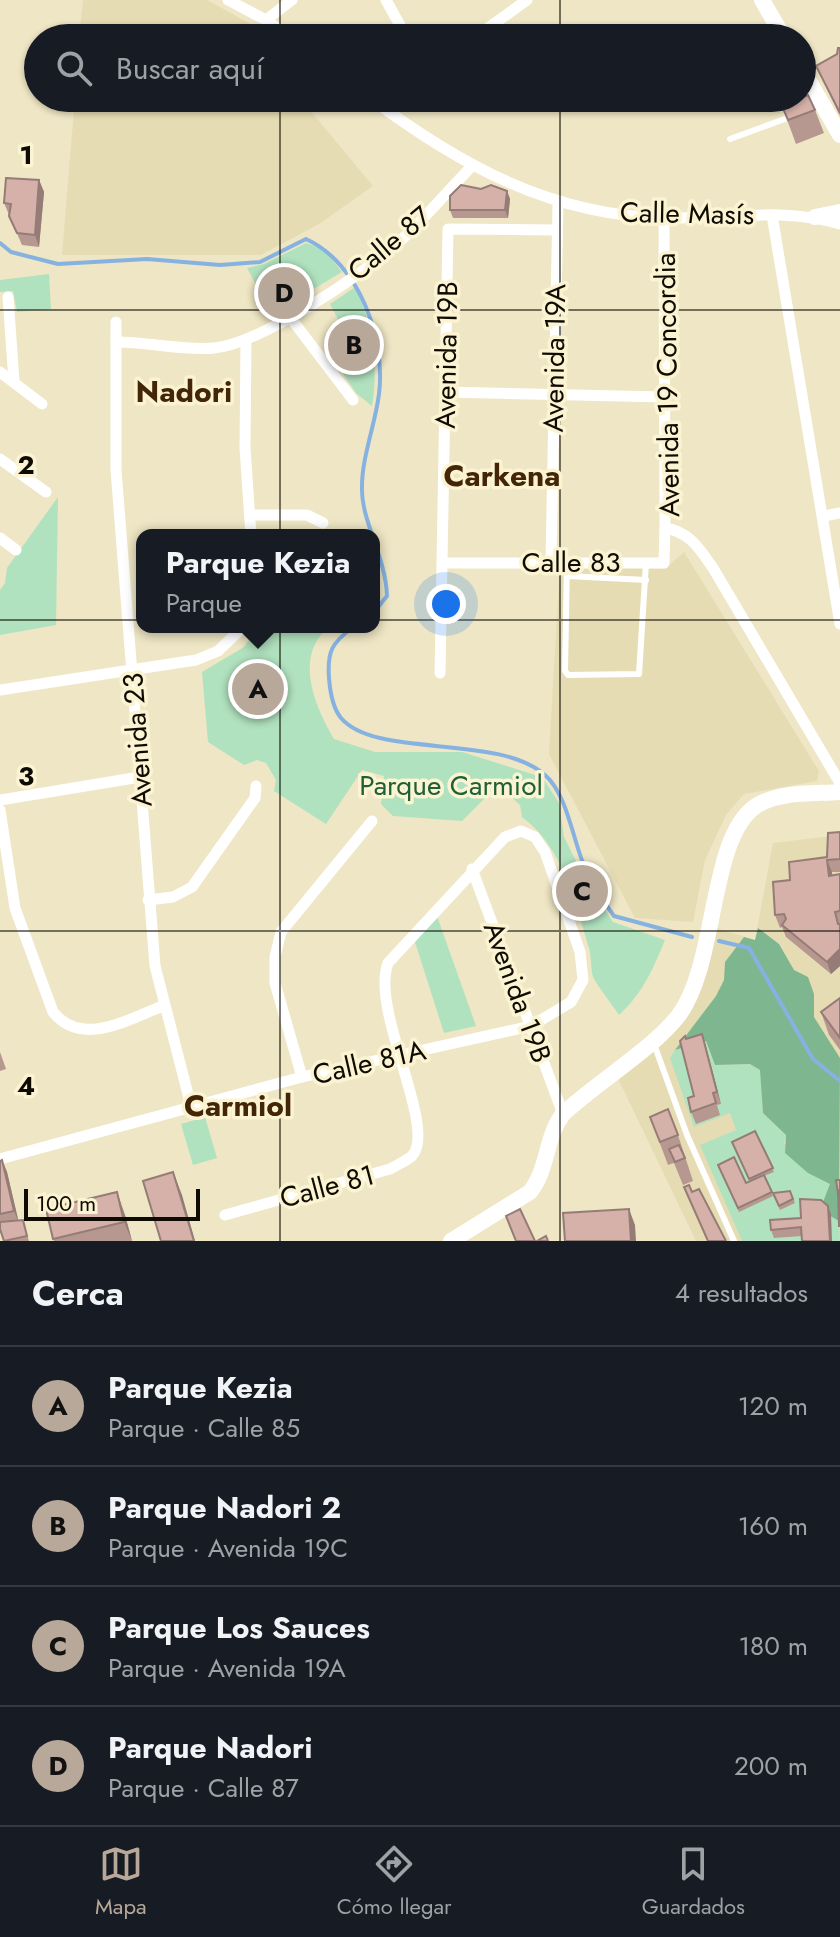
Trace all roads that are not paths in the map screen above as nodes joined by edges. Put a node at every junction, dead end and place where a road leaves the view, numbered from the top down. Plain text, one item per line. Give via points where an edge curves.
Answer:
1 (228, 0) edge
2 (292, 0) edge
3 (386, 0) edge
4 (527, 0) edge
5 (762, 0) edge
6 (266, 20) junction
7 (272, 24) edge
8 (399, 24) edge
9 (494, 24) edge
10 (776, 24) edge
11 (816, 107) edge
12 (391, 112) edge
13 (796, 114) edge
14 (840, 135) edge
15 (730, 139) dead end
16 (471, 167) junction
17 (558, 203) junction
18 (840, 212) edge
19 (772, 215) junction
20 (815, 217) junction
21 (664, 218) junction
22 (840, 224) edge
23 (556, 230) junction
24 (8, 297) dead end
25 (290, 317) junction
26 (116, 322) dead end
27 (246, 339) junction
28 (116, 342) junction
29 (0, 372) edge
30 (14, 381) junction
31 (445, 392) junction
32 (554, 394) junction
33 (664, 397) junction
34 (353, 400) dead end
35 (42, 404) dead end
36 (0, 459) edge
37 (46, 492) dead end
38 (840, 513) edge
39 (250, 515) junction
40 (824, 516) junction
41 (323, 523) dead end
42 (665, 528) junction
43 (251, 529) edge
44 (0, 538) edge
45 (16, 550) dead end
46 (551, 561) junction
47 (567, 562) junction
48 (443, 563) junction
49 (646, 563) junction
50 (567, 576) junction
51 (646, 580) junction
52 (840, 624) edge
53 (237, 633) edge
54 (132, 670) junction
55 (440, 673) dead end
56 (0, 690) edge
57 (140, 777) junction
58 (840, 783) edge
59 (256, 786) dead end
60 (840, 792) edge
61 (0, 800) edge
62 (0, 810) edge
63 (372, 821) dead end
64 (472, 869) junction
65 (148, 900) junction
66 (163, 1006) junction
67 (531, 1026) junction
68 (653, 1041) junction
69 (398, 1054) junction
70 (302, 1077) junction
71 (191, 1106) junction
72 (563, 1114) junction
73 (0, 1159) edge
74 (225, 1215) dead end
75 (451, 1241) edge
76 (734, 1241) edge

1 - 6 street
2 - 6 street
3 - 8 street
4 - 9 street
5 - 10 street
6 - 7 street
11 - 14 street
12 - 16 street, Calle Masís
13 - 15 lane
16 - 17 street, Calle Masís
16 - 25 street, Calle 87 via 398,243
17 - 21 street, Calle Masís
17 - 23 street, Avenida 19A
18 - 20 street
19 - 20 street, Calle Masís
19 - 21 street, Calle Masís
19 - 40 street
20 - 22 street, Calle Masís
21 - 33 street, Avenida 19 Concordia
23 - 31 street, Avenida 19B via 448,229
23 - 32 street, Avenida 19A
24 - 30 street
25 - 27 street, Calle 87
25 - 34 street
26 - 28 street, Avenida 23
27 - 28 street, Calle 87 via 212,348
27 - 39 street
28 - 54 street, Avenida 23 via 116,470
29 - 30 street
30 - 35 street
31 - 32 street
31 - 48 street, Avenida 19B
32 - 33 street
32 - 46 street, Avenida 19A
33 - 42 street, Avenida 19 Concordia
36 - 37 street
38 - 40 street
39 - 41 street via 307,515
39 - 43 street
40 - 52 street
42 - 49 street, Calle 83 via 664,563
42 - 58 street, Avenida 19 Concordia via 681,530 713,568
44 - 45 street
46 - 47 street, Calle 83
46 - 48 street, Calle 83
47 - 49 street, Calle 83
47 - 50 lane
48 - 55 street, Avenida 19B
49 - 51 lane
50 - 51 lane
50 - 51 lane via 568,675 639,674
53 - 54 street via 218,651 196,660
54 - 56 street
54 - 57 street, Avenida 23
57 - 61 street
57 - 65 street, Avenida 23
59 - 65 street via 255,798 192,887 173,897
60 - 68 street via 783,796 756,806 743,818 725,859 699,974 679,1015
62 - 66 street via 15,908 46,999 61,1022 82,1031 98,1029
63 - 70 street via 281,932 275,983
64 - 67 street, Avenida 19B
64 - 67 street, Calle 81A via 512,832 528,832 545,852 580,952 583,980 571,1002
64 - 69 street via 397,951 383,976
65 - 66 street, Avenida 23
66 - 71 street, Avenida 23
67 - 69 street, Calle 81A
67 - 72 street, Avenida 19B
68 - 72 street
68 - 76 lane
69 - 70 street, Calle 81A
69 - 74 street, Calle 81 via 419,1128 412,1155 390,1169
70 - 71 street, Calle 81A
71 - 73 street, Calle 81A
72 - 75 street via 530,1192

